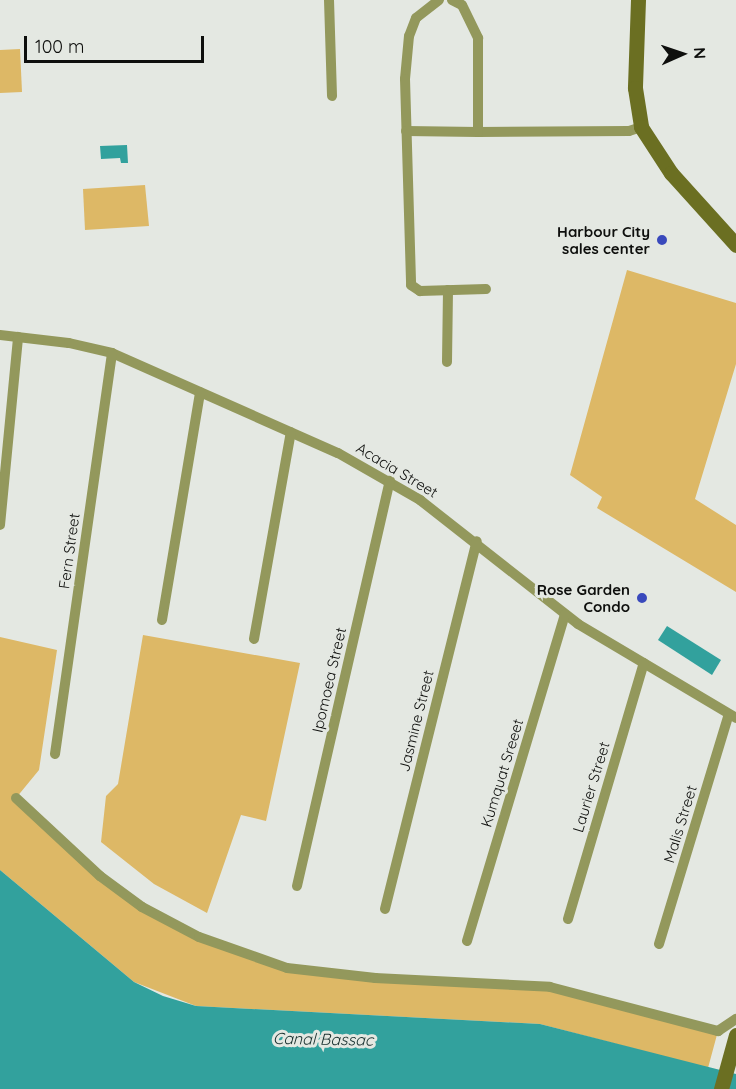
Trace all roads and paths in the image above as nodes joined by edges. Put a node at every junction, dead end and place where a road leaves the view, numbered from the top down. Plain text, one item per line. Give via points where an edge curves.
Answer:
1 (329, 0) edge
2 (440, 0) edge
3 (452, 0) edge
4 (638, 0) edge
5 (332, 96) dead end
6 (641, 127) junction
7 (406, 131) junction
8 (478, 132) junction
9 (736, 245) edge
10 (486, 289) dead end
11 (448, 290) junction
12 (0, 335) edge
13 (18, 337) junction
14 (112, 353) junction
15 (447, 362) dead end
16 (200, 392) junction
17 (291, 432) junction
18 (390, 481) junction
19 (0, 525) edge
20 (477, 541) junction
21 (565, 614) junction
22 (162, 620) dead end
23 (254, 639) dead end
24 (644, 663) junction
25 (733, 716) edge
26 (55, 754) dead end
27 (15, 798) dead end
28 (297, 886) dead end
29 (385, 909) dead end
30 (567, 920) dead end
31 (466, 941) dead end
32 (659, 944) dead end
33 (736, 1019) edge
34 (735, 1037) edge
35 (721, 1089) edge

1 - 5 street
2 - 7 street via 416,18 409,36
3 - 8 street via 462,5 478,38
4 - 6 main road via 634,88
6 - 8 street via 629,131
6 - 9 main road via 671,173
7 - 8 street
7 - 11 street via 411,285 420,291
10 - 11 street
11 - 15 street
12 - 13 street, Acacia Street
13 - 14 street, Acacia Street
13 - 19 street
14 - 16 street, Acacia Street
14 - 26 street, Fern Street
16 - 17 street, Acacia Street
16 - 22 street
17 - 18 street, Acacia Street
17 - 23 street
18 - 20 street, Acacia Street
18 - 28 street, Ipomoea Street
20 - 21 street, Acacia Street
20 - 29 street, Jasmine Street
21 - 24 street, Acacia Street
21 - 31 street, Kumquat Sreeet
24 - 25 street, Acacia Street
24 - 30 street, Laurier Street
25 - 32 street, Malis Street
27 - 33 street via 100,876 142,907 199,937 287,968 375,978 550,987 718,1030
34 - 35 main road

